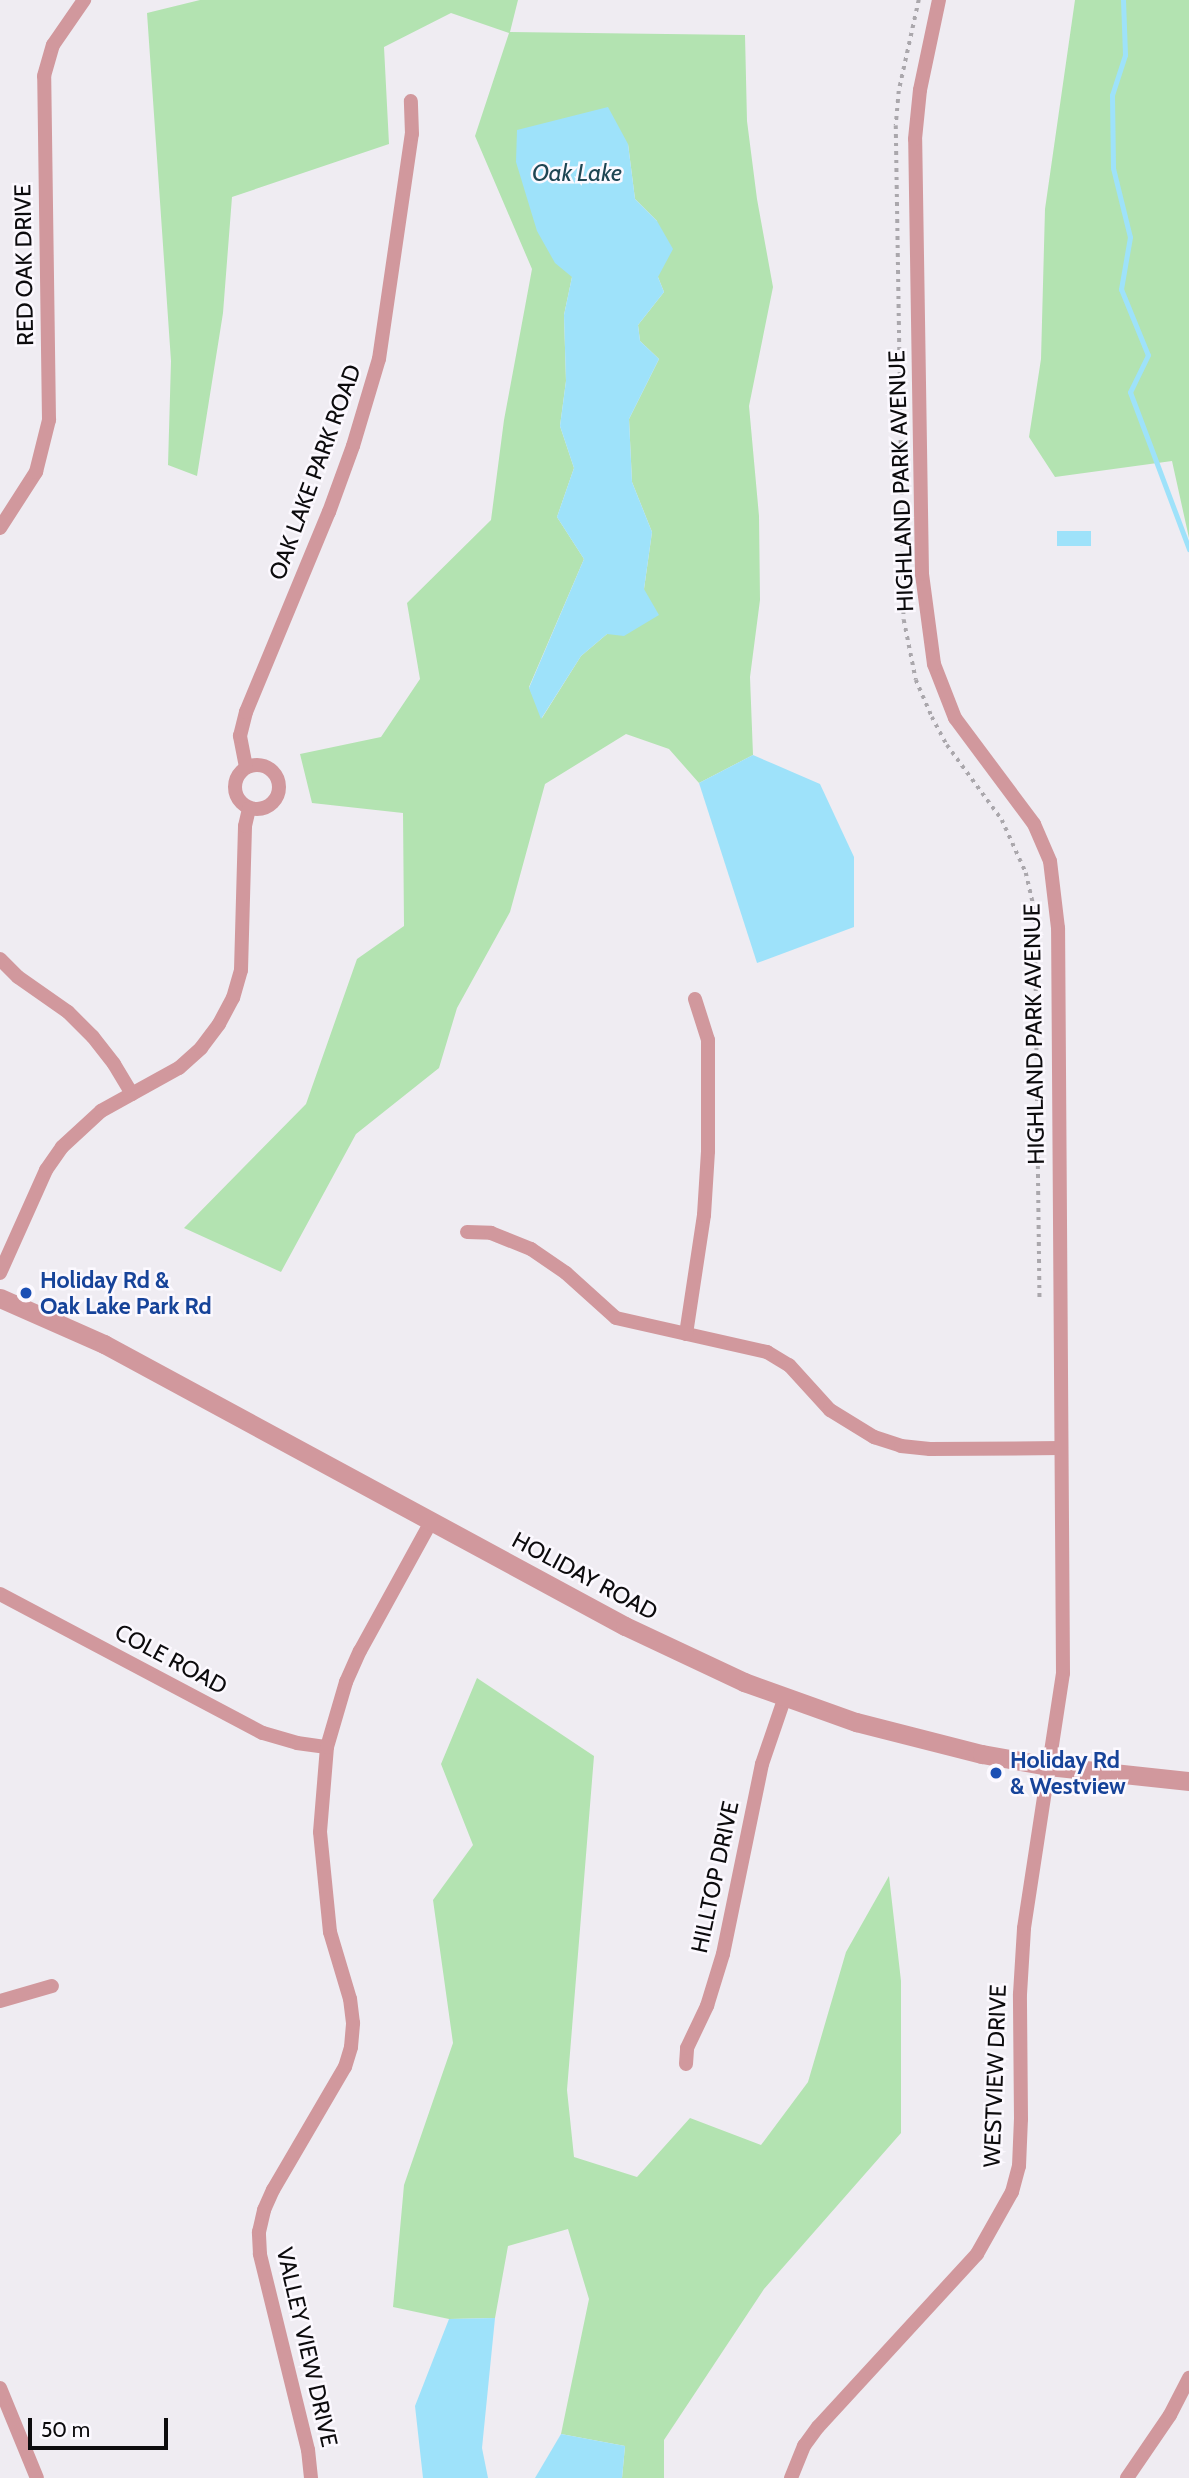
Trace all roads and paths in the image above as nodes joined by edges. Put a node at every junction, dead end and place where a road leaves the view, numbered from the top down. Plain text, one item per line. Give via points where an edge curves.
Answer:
1 (83, 0) edge
2 (919, 0) edge
3 (939, 0) edge
4 (411, 101) dead end
5 (1, 522) edge
6 (246, 767) junction
7 (249, 808) junction
8 (0, 960) edge
9 (695, 999) dead end
10 (132, 1094) junction
11 (467, 1232) dead end
12 (0, 1273) edge
13 (0, 1298) edge
14 (1040, 1299) dead end
15 (686, 1334) junction
16 (1061, 1448) junction
17 (431, 1522) junction
18 (0, 1594) edge
19 (785, 1698) junction
20 (327, 1746) junction
21 (1048, 1766) junction
22 (1189, 1781) edge
23 (52, 1986) dead end
24 (0, 2000) edge
25 (686, 2064) dead end
26 (1189, 2378) edge
27 (0, 2388) edge
28 (37, 2478) edge
29 (311, 2478) edge
30 (790, 2478) edge
31 (1127, 2478) edge

1 - 5 street, RED OAK DRIVE via 53,45 44,76 49,419 36,471
2 - 14 path via 896,126 904,620 916,680 932,717 1002,820 1026,873 1035,911
3 - 16 street, HIGHLAND PARK AVENUE via 915,139 922,574 933,664 955,718 1034,824 1050,861 1058,928
4 - 6 street, OAK LAKE PARK ROAD via 412,134 379,359 329,512 246,712 240,736
6 - 7 street, OAK LAKE PARK ROAD via 234,788 240,802
6 - 7 street via 257,764 271,769 280,788 269,806
7 - 10 street via 244,947 233,998 201,1048 179,1068
8 - 10 street via 93,1037
9 - 15 street via 708,1040 708,1151 704,1215
10 - 12 street via 101,1111 62,1147 46,1170
11 - 15 street via 491,1233 531,1249 616,1318
13 - 17 street, HOLIDAY ROAD via 104,1344
15 - 16 street via 767,1352 789,1365 830,1410 853,1426 901,1446
16 - 21 street, HIGHLAND PARK AVENUE via 1062,1673
17 - 19 street, HOLIDAY ROAD via 625,1626
17 - 20 street, VALLEY VIEW DRIVE via 360,1651
18 - 20 street, COLE ROAD via 263,1733
19 - 21 street, HOLIDAY ROAD via 912,1738
19 - 25 street, HILLTOP DRIVE via 762,1764 723,1954 707,2006 687,2048
20 - 29 street, VALLEY VIEW DRIVE via 320,1832 330,1932 350,1999 351,2047 345,2067 273,2190 259,2232 260,2254
21 - 22 street, HOLIDAY ROAD
21 - 30 street, WESTVIEW DRIVE via 1024,1928 1019,2166 1012,2192 977,2254 818,2427
23 - 24 street
26 - 31 street
27 - 28 street

